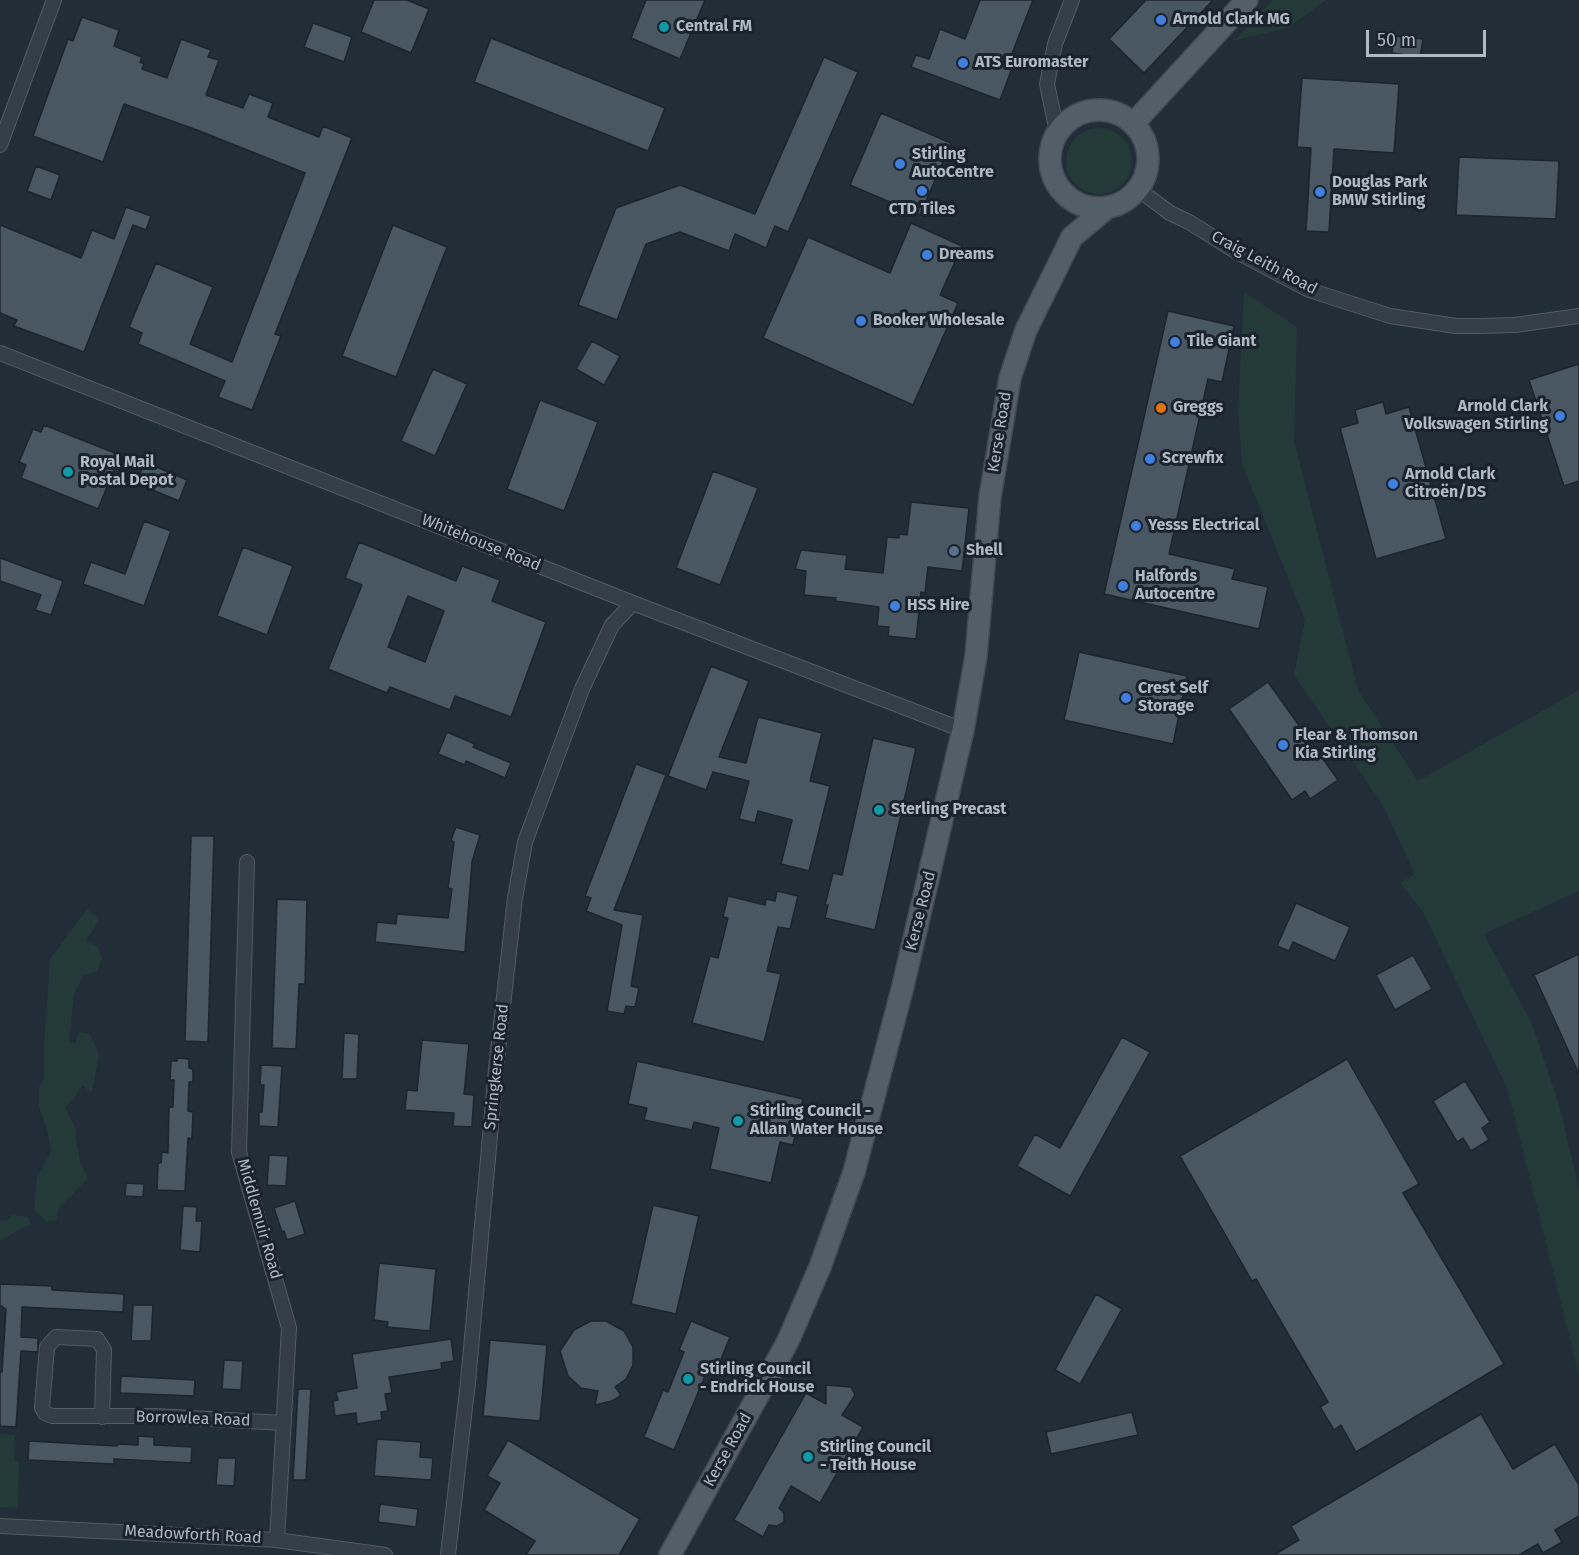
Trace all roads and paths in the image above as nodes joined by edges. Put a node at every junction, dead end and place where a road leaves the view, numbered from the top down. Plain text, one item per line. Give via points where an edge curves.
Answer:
1 (54, 0) edge
2 (1072, 0) edge
3 (1247, 0) edge
4 (1133, 124) junction
5 (1057, 132) junction
6 (0, 145) edge
7 (1137, 189) junction
8 (1060, 190) junction
9 (1108, 207) junction
10 (1072, 237) junction
11 (1579, 316) edge
12 (0, 353) edge
13 (633, 603) junction
14 (963, 730) junction
15 (247, 862) dead end
16 (102, 1417) junction
17 (284, 1423) junction
18 (0, 1526) edge
19 (276, 1540) junction
20 (678, 1552) edge
21 (385, 1555) edge
22 (448, 1555) edge

1 - 6 street
2 - 5 street via 1047,84
3 - 4 main road
4 - 5 main road via 1108,110 1093,110 1066,121
4 - 7 main road via 1142,135 1147,163
5 - 8 main road via 1049,162
7 - 9 main road
7 - 11 street, Craig Leith Road via 1170,213 1309,290 1390,316 1456,326 1515,325
8 - 9 main road via 1082,205
8 - 10 main road
9 - 10 main road, Kerse Road
10 - 14 main road, Kerse Road via 1026,330 1010,378 990,497 976,656
12 - 13 street, Whitehouse Road
13 - 14 street, Whitehouse Road
13 - 22 street, Springkerse Road via 612,625 582,689 525,842 515,898
14 - 20 main road, Kerse Road via 902,990 854,1172 788,1341
15 - 17 street, Middlemuir Road via 239,1152 290,1328
16 - 16 street, Borrowlea Road via 52,1416 42,1408 47,1347 56,1337 97,1339 104,1350
16 - 17 street, Borrowlea Road
17 - 19 street, Middlemuir Road
18 - 19 street, Meadowforth Road
19 - 21 street, Meadowforth Road

